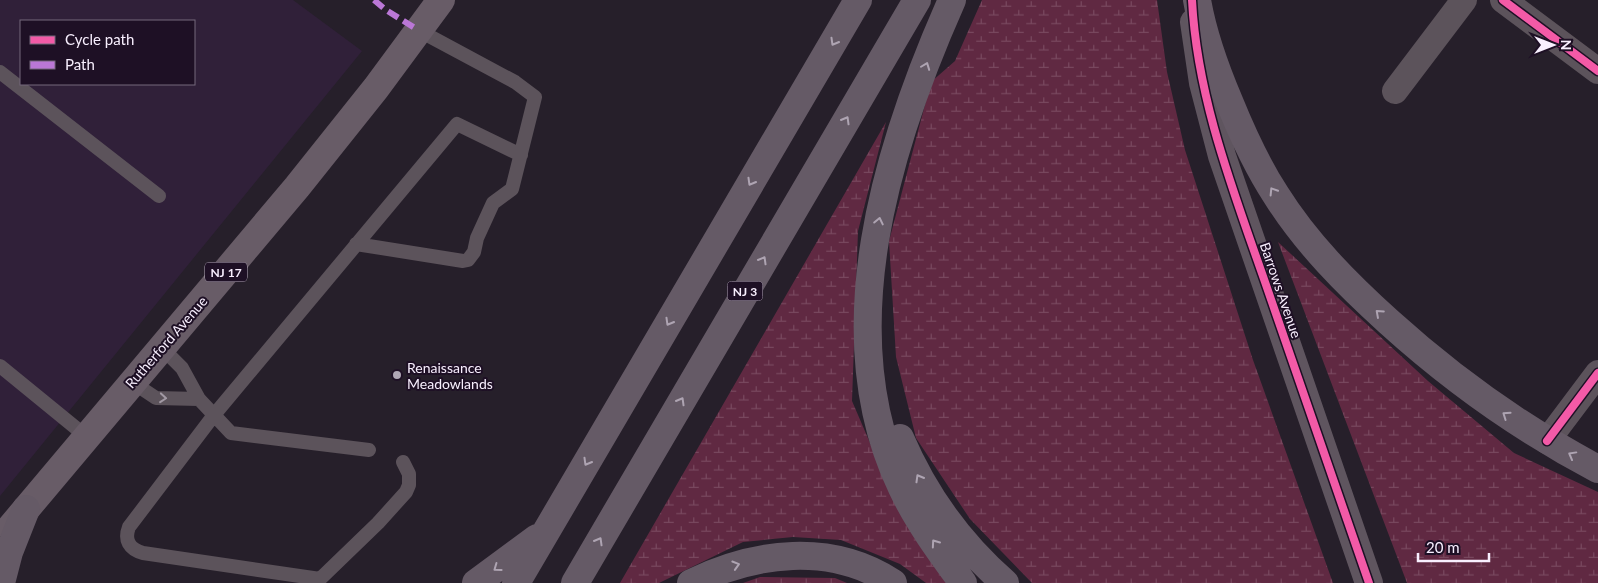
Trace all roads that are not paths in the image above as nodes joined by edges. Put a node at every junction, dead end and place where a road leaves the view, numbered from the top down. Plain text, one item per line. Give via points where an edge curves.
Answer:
1 (441, 0) edge
2 (858, 0) edge
3 (917, 0) edge
4 (952, 0) edge
5 (1192, 0) edge
6 (1197, 0) edge
7 (1464, 0) edge
8 (1503, 0) edge
9 (418, 30) junction
10 (1598, 71) edge
11 (0, 72) edge
12 (1395, 91) dead end
13 (521, 155) junction
14 (159, 196) dead end
15 (356, 244) junction
16 (872, 264) junction
17 (162, 348) junction
18 (0, 366) edge
19 (1598, 373) edge
20 (132, 382) junction
21 (198, 399) junction
22 (214, 415) junction
23 (87, 437) junction
24 (1547, 441) junction
25 (369, 450) dead end
26 (403, 462) dead end
27 (1598, 469) edge
28 (26, 509) junction
29 (546, 531) junction
30 (0, 540) edge
31 (1, 583) edge
32 (476, 583) edge
33 (516, 583) edge
34 (575, 583) edge
35 (691, 583) edge
36 (893, 583) edge
37 (963, 583) edge
38 (1006, 583) edge
39 (1369, 583) edge

1 - 9 main road, Rutherford Avenue / NJ 17
2 -> 29 highway
34 -> 3 highway, NJ 3
16 -> 4 highway via 881,210 896,154 922,75
5 - 39 street, Barrows Avenue via 1203,82 1222,156
24 -> 6 highway via 1470,389 1423,352 1351,286 1308,239 1276,196 1246,139 1214,64
7 - 12 street
8 - 10 street
9 - 13 lane via 515,82 535,97
9 - 17 main road, Rutherford Avenue / NJ 17 via 318,160
11 - 14 lane
13 - 15 lane via 457,124
13 - 15 lane via 512,189 493,202 468,260
15 - 22 lane
37 -> 16 highway via 911,506 884,441 868,363
38 -> 16 highway via 974,554 943,515 918,477 898,435 878,364 872,313
17 - 20 main road, Rutherford Avenue / NJ 17
17 - 21 lane via 182,368
18 - 23 lane
19 - 24 street
20 -> 21 lane via 156,398
20 - 23 main road, Rutherford Avenue / NJ 17
21 - 22 lane
22 - 25 lane via 232,433
22 - 26 lane via 129,527 128,543 136,551 320,579 406,492 409,474
23 - 28 main road, Rutherford Avenue / NJ 17
27 -> 24 highway
28 - 30 main road, Rutherford Avenue / NJ 17
28 - 31 highway
29 -> 32 highway
29 - 33 highway
35 -> 36 highway via 743,563 794,555 845,561 873,571

